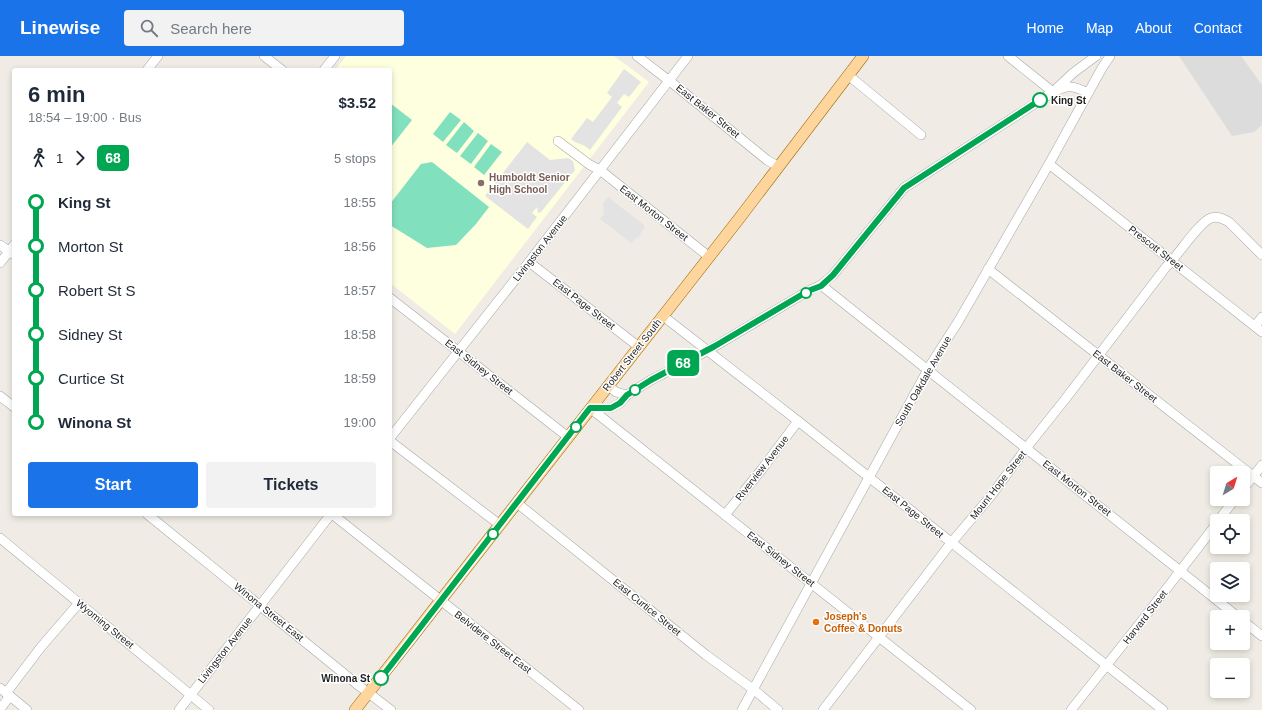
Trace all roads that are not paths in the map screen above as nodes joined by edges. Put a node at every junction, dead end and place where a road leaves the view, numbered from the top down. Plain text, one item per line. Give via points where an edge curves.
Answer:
1 (158, 56) edge
2 (264, 56) edge
3 (335, 56) edge
4 (637, 56) edge
5 (688, 56) edge
6 (863, 56) edge
7 (1008, 56) edge
8 (1096, 56) edge
9 (1110, 56) edge
10 (149, 68) edge
11 (279, 68) edge
12 (326, 68) edge
13 (848, 75) junction
14 (669, 80) junction
15 (1053, 92) junction
16 (1088, 93) junction
17 (921, 135) dead end
18 (558, 141) dead end
19 (1049, 164) junction
20 (778, 167) junction
21 (600, 170) junction
22 (0, 245) edge
23 (12, 251) edge
24 (708, 256) junction
25 (1262, 256) edge
26 (1173, 261) junction
27 (529, 262) junction
28 (0, 263) edge
29 (988, 269) junction
30 (821, 286) junction
31 (392, 300) edge
32 (663, 316) junction
33 (1262, 317) edge
34 (1259, 329) edge
35 (639, 346) junction
36 (707, 350) junction
37 (458, 351) junction
38 (1098, 355) junction
39 (928, 370) junction
40 (608, 386) junction
41 (627, 395) junction
42 (0, 396) edge
43 (12, 405) edge
44 (590, 408) junction
45 (798, 421) junction
46 (568, 436) junction
47 (392, 437) edge
48 (392, 442) edge
49 (1026, 449) junction
50 (1262, 465) edge
51 (1253, 476) junction
52 (869, 477) junction
53 (1250, 480) edge
54 (1262, 483) edge
55 (517, 503) junction
56 (725, 515) junction
57 (149, 516) edge
58 (330, 516) edge
59 (335, 516) edge
60 (500, 525) junction
61 (1210, 532) edge
62 (0, 538) edge
63 (951, 543) junction
64 (1180, 571) junction
65 (812, 584) junction
66 (441, 600) junction
67 (79, 602) junction
68 (260, 605) junction
69 (1229, 610) edge
70 (1250, 627) edge
71 (1262, 636) edge
72 (879, 637) junction
73 (1107, 665) junction
74 (753, 689) junction
75 (5, 692) edge
76 (369, 693) junction
77 (191, 695) junction
78 (0, 709) edge
79 (27, 710) edge
80 (179, 710) edge
81 (209, 710) edge
82 (355, 710) edge
83 (391, 710) edge
84 (579, 710) edge
85 (742, 710) edge
86 (778, 710) edge
87 (823, 710) edge
88 (971, 710) edge
89 (1071, 710) edge
90 (1163, 710) edge

1 - 10 street
2 - 11 street
3 - 12 street
4 - 14 street, East Baker Street
5 - 14 street, Livingston Avenue
6 - 13 main road, Robert Street South
7 - 15 street
8 - 15 street
9 - 16 street, South Oakdale Avenue
13 - 17 street
13 - 20 main road, Robert Street South
14 - 20 street, East Baker Street
14 - 21 street, Livingston Avenue
15 - 16 street via 1070,86
15 - 30 street via 904,188 833,275
16 - 19 street, South Oakdale Avenue
18 - 21 street, East Morton Street
19 - 26 street, Prescott Street
19 - 29 street, South Oakdale Avenue
20 - 24 main road, Robert Street South
21 - 24 street, East Morton Street
21 - 27 street, Livingston Avenue
22 - 23 street
23 - 28 street
24 - 32 main road, Robert Street South
25 - 26 street, Mount Hope Street via 1229,222 1218,217 1206,220
26 - 34 street, Prescott Street
26 - 38 street, Mount Hope Street
27 - 35 street, East Page Street
27 - 37 street, Livingston Avenue
29 - 38 street, East Baker Street
29 - 39 street, South Oakdale Avenue
30 - 36 street via 808,291
30 - 39 street, East Morton Street
31 - 37 street, East Sidney Street
32 - 35 main road, Robert Street South
32 - 36 street, East Page Street
33 - 34 street
35 - 40 main road, Robert Street South
36 - 41 street
36 - 45 street, East Page Street
37 - 46 street, East Sidney Street
37 - 47 street, Livingston Avenue
38 - 49 street, Mount Hope Street
38 - 51 street, East Baker Street
39 - 49 street, East Morton Street
39 - 52 street, South Oakdale Avenue
40 - 41 street
40 - 44 main road, Robert Street South
41 - 44 street via 611,408
42 - 43 street
44 - 46 main road, Robert Street South
44 - 56 street, East Sidney Street
45 - 52 street, East Page Street
45 - 56 street, Riverview Avenue
46 - 55 main road, Robert Street South
48 - 60 street
49 - 63 street, Mount Hope Street
49 - 64 street, East Morton Street
50 - 51 street
51 - 53 street
51 - 54 street, East Baker Street
52 - 63 street, East Page Street
52 - 65 street, South Oakdale Avenue
55 - 60 main road, Robert Street South
55 - 74 street, East Curtice Street via 706,655
56 - 65 street, East Sidney Street
57 - 68 street, Winona Street East
58 - 68 street, Livingston Avenue
59 - 66 street, Belvidere Street East
60 - 66 main road, Robert Street South
61 - 64 street, Harvard Street
62 - 67 street, Wyoming Street
63 - 72 street, Mount Hope Street
63 - 73 street, East Page Street
64 - 69 street, East Morton Street
64 - 73 street, Harvard Street
65 - 72 street, East Sidney Street
65 - 74 street, South Oakdale Avenue
66 - 76 main road, Robert Street South
66 - 84 street, Belvidere Street East
67 - 75 street
67 - 77 street, Wyoming Street
68 - 76 street, Winona Street East
68 - 77 street, Livingston Avenue
70 - 71 street
72 - 87 street, Mount Hope Street
72 - 88 street, East Sidney Street
73 - 89 street, Harvard Street
73 - 90 street, East Page Street
74 - 85 street, South Oakdale Avenue
74 - 86 street, East Curtice Street
75 - 78 street
75 - 79 street
76 - 82 main road, Robert Street South
76 - 83 street, Winona Street East
77 - 80 street, Livingston Avenue
77 - 81 street, Wyoming Street

